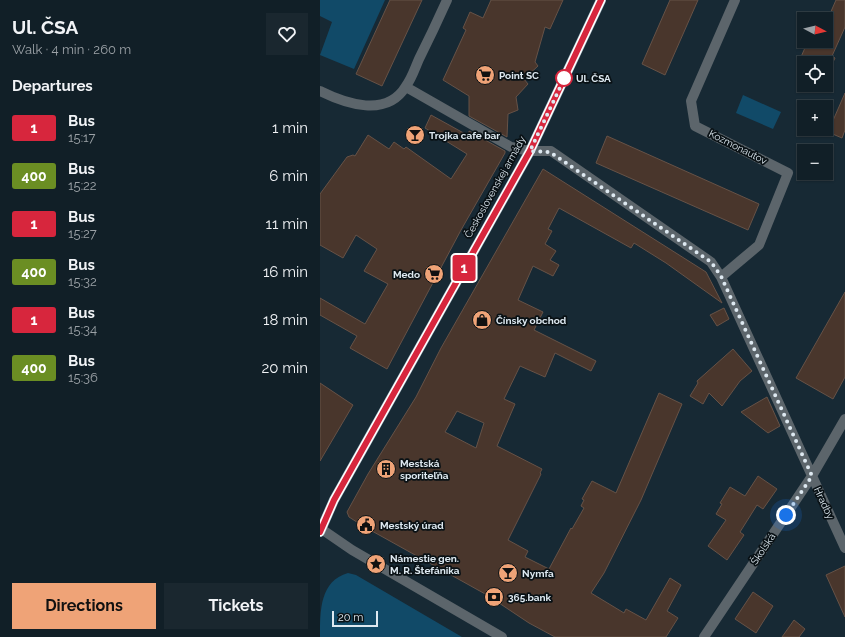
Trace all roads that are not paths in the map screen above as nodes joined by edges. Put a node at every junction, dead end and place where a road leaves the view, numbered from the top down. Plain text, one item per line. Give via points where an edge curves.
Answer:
1 (447, 0) edge
2 (601, 0) edge
3 (735, 0) edge
4 (406, 87) junction
5 (320, 91) edge
6 (530, 151) junction
7 (721, 276) junction
8 (845, 419) edge
9 (812, 476) junction
10 (320, 530) edge
11 (845, 548) edge
12 (502, 637) edge
13 (704, 637) edge

1 - 4 street
2 - 6 main road, Československej armády
3 - 7 street, Kozmonautov via 691,101 695,126 788,173 759,245
4 - 5 street via 393,100 374,106 343,102
4 - 6 street, Hradby via 511,147
6 - 7 street, Hradby via 550,152 711,262
6 - 10 main road, Československej armády via 334,500
7 - 9 street, Hradby
8 - 9 street, Školská
9 - 11 street, Hradby
9 - 13 street, Školská
10 - 12 street

